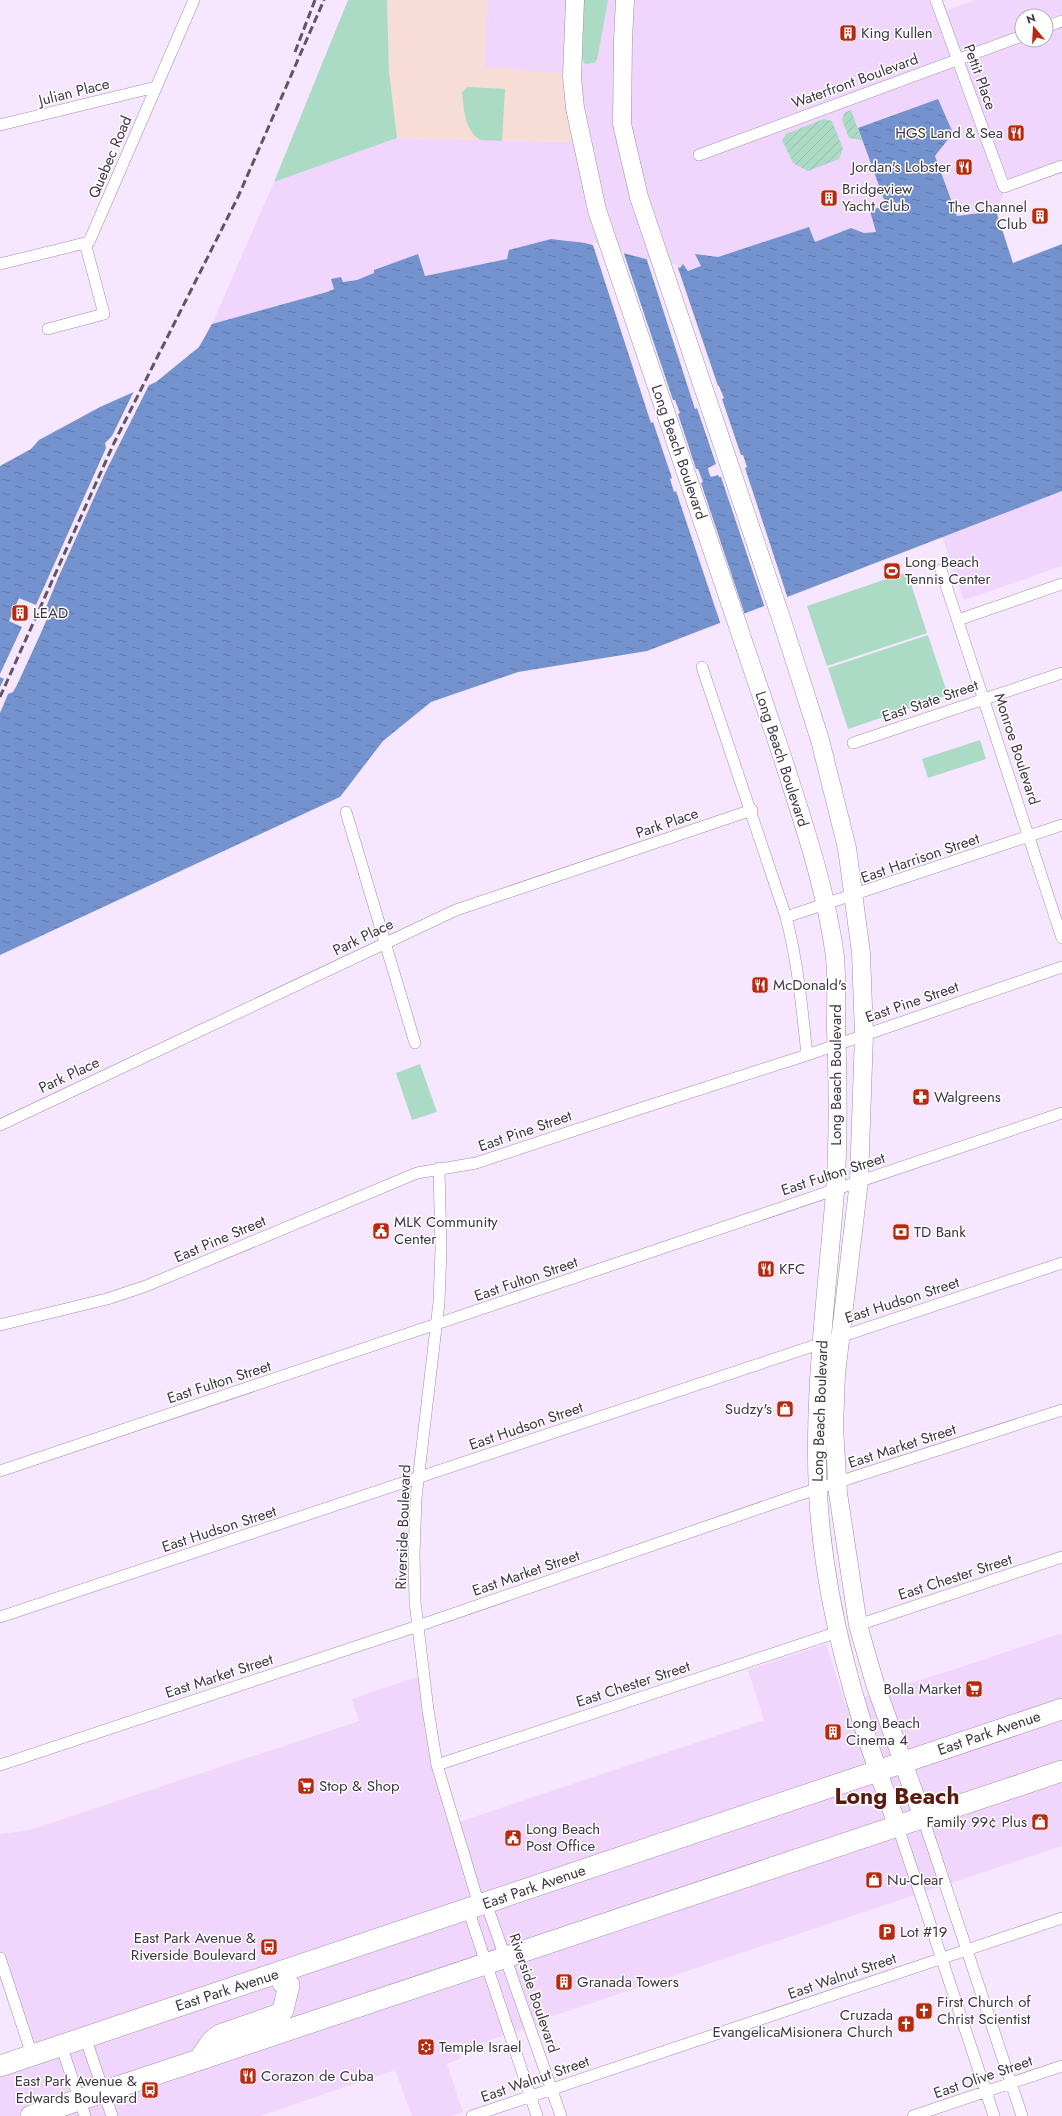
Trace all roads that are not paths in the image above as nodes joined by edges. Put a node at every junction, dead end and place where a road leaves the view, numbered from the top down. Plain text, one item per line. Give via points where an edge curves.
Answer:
1 (194, 0) edge
2 (575, 0) edge
3 (626, 0) edge
4 (936, 0) edge
5 (1014, 39) edge
6 (958, 60) junction
7 (156, 87) junction
8 (0, 126) edge
9 (699, 155) dead end
10 (1062, 166) edge
11 (85, 243) junction
12 (0, 264) edge
13 (48, 329) dead end
14 (941, 570) dead end
15 (1062, 584) edge
16 (958, 620) junction
17 (702, 668) dead end
18 (1062, 672) edge
19 (984, 699) junction
20 (853, 743) dead end
21 (752, 810) junction
22 (346, 812) dead end
23 (1062, 825) edge
24 (1030, 836) junction
25 (855, 896) junction
26 (825, 905) junction
27 (786, 917) junction
28 (1062, 938) edge
29 (386, 943) junction
30 (1062, 967) edge
31 (864, 1034) junction
32 (416, 1043) dead end
33 (837, 1044) junction
34 (807, 1055) junction
35 (1062, 1113) edge
36 (0, 1125) edge
37 (439, 1168) junction
38 (858, 1181) junction
39 (835, 1189) junction
40 (1062, 1263) edge
41 (0, 1325) edge
42 (436, 1326) junction
43 (840, 1336) junction
44 (821, 1343) junction
45 (1062, 1410) edge
46 (0, 1471) edge
47 (419, 1479) junction
48 (837, 1483) junction
49 (818, 1489) junction
50 (1062, 1557) edge
51 (0, 1617) edge
52 (858, 1625) junction
53 (418, 1626) junction
54 (838, 1632) junction
55 (1062, 1709) edge
56 (903, 1762) junction
57 (0, 1765) edge
58 (437, 1766) junction
59 (877, 1771) junction
60 (1062, 1771) edge
61 (923, 1818) junction
62 (898, 1827) junction
63 (478, 1905) junction
64 (1062, 1918) edge
65 (967, 1950) junction
66 (0, 1958) edge
67 (942, 1959) junction
68 (496, 1961) junction
69 (282, 1971) junction
70 (73, 2041) junction
71 (32, 2055) junction
72 (199, 2060) junction
73 (0, 2066) edge
74 (1062, 2066) edge
75 (1011, 2083) junction
76 (552, 2089) junction
77 (103, 2091) junction
78 (986, 2091) junction
79 (530, 2096) junction
80 (82, 2108) edge
81 (31, 2116) edge
82 (112, 2116) edge
83 (472, 2116) edge
84 (537, 2116) edge
85 (561, 2116) edge
86 (913, 2116) edge
87 (994, 2116) edge
88 (1022, 2116) edge

1 - 7 street, Quebec Road
2 - 26 main road, Long Beach Boulevard via 572,77 574,108 597,210 780,750 805,828
3 - 25 main road, Long Beach Boulevard via 622,124 639,197 783,624 830,776
4 - 6 street, Pettit Place
5 - 6 street, Waterfront Boulevard
6 - 9 street, Waterfront Boulevard
6 - 10 street, Pettit Place via 1004,187
7 - 8 street, Julian Place
7 - 11 street, Quebec Road via 90,242
11 - 12 street
11 - 13 street via 104,314
14 - 16 street, Monroe Boulevard
15 - 16 street
16 - 19 street, Monroe Boulevard
17 - 21 street, Long Beach Boulevard
18 - 19 street, East State Street
19 - 20 street, East State Street
19 - 24 street, Monroe Boulevard
21 - 27 street, Long Beach Boulevard
21 - 29 street, Park Place via 456,910
22 - 29 street
23 - 24 street, East Harrison Street
24 - 25 street, East Harrison Street
24 - 28 street, Monroe Boulevard
25 - 26 street, East Harrison Street
25 - 31 main road, Long Beach Boulevard via 861,953
26 - 27 street, East Harrison Street
26 - 33 main road, Long Beach Boulevard via 835,959
27 - 34 street, Long Beach Boulevard via 802,1000
29 - 32 street
29 - 36 street, Park Place
30 - 31 street, East Pine Street
31 - 33 street, East Pine Street
31 - 38 main road, Long Beach Boulevard
33 - 34 street, East Pine Street
33 - 39 main road, Long Beach Boulevard
34 - 37 street, East Pine Street via 638,1108 476,1163
35 - 38 street, East Fulton Street
37 - 41 street, East Pine Street via 416,1173 107,1300
37 - 42 street, Riverside Boulevard via 441,1249
38 - 39 street, East Fulton Street
38 - 43 main road, Long Beach Boulevard
39 - 42 street, East Fulton Street
39 - 44 main road, Long Beach Boulevard
40 - 43 street, East Hudson Street
42 - 46 street, East Fulton Street
42 - 47 street, Riverside Boulevard
43 - 44 street, East Hudson Street
43 - 48 main road, Long Beach Boulevard via 834,1427
44 - 47 street, East Hudson Street
44 - 49 main road, Long Beach Boulevard via 817,1390
45 - 48 street, East Market Street
47 - 51 street, East Hudson Street
47 - 53 street, Riverside Boulevard via 414,1555
48 - 49 street, East Market Street
48 - 52 main road, Long Beach Boulevard
49 - 53 street, East Market Street
49 - 54 main road, Long Beach Boulevard via 822,1545
50 - 52 street, East Chester Street
52 - 56 main road, Long Beach Boulevard via 875,1684
53 - 57 street, East Market Street
53 - 58 street, Riverside Boulevard
54 - 58 street, East Chester Street
54 - 59 main road, Long Beach Boulevard
55 - 56 highway, East Park Avenue
56 - 59 highway, East Park Avenue
56 - 61 main road, Long Beach Boulevard
58 - 63 street, Riverside Boulevard
59 - 62 main road, Long Beach Boulevard
59 - 63 highway, East Park Avenue
60 - 61 highway
61 - 62 highway
61 - 65 street, Long Beach Boulevard
62 - 67 street, Long Beach Boulevard
62 - 68 highway
63 - 68 street, Riverside Boulevard
63 - 68 street, Riverside Boulevard
63 - 69 highway, East Park Avenue
64 - 65 street, East Walnut Street
65 - 67 street, East Walnut Street
65 - 75 street, Long Beach Boulevard
66 - 71 street
67 - 76 street, East Walnut Street
67 - 78 street, Long Beach Boulevard
68 - 72 highway
68 - 76 street, Riverside Boulevard
68 - 79 street, Riverside Boulevard
69 - 70 highway, East Park Avenue
69 - 72 highway via 283,1983 289,1985 280,2014 220,2035 212,2041
70 - 71 highway, East Park Avenue
70 - 77 street
70 - 80 street
71 - 73 highway, East Park Avenue
72 - 77 highway
74 - 75 street, East Olive Street
75 - 78 street, East Olive Street
75 - 88 street, Long Beach Boulevard
76 - 79 street, East Walnut Street
76 - 85 street, Riverside Boulevard
77 - 80 highway
77 - 82 street
78 - 86 street, East Olive Street
78 - 87 street, Long Beach Boulevard
79 - 83 street, East Walnut Street
79 - 84 street, Riverside Boulevard
80 - 81 highway

